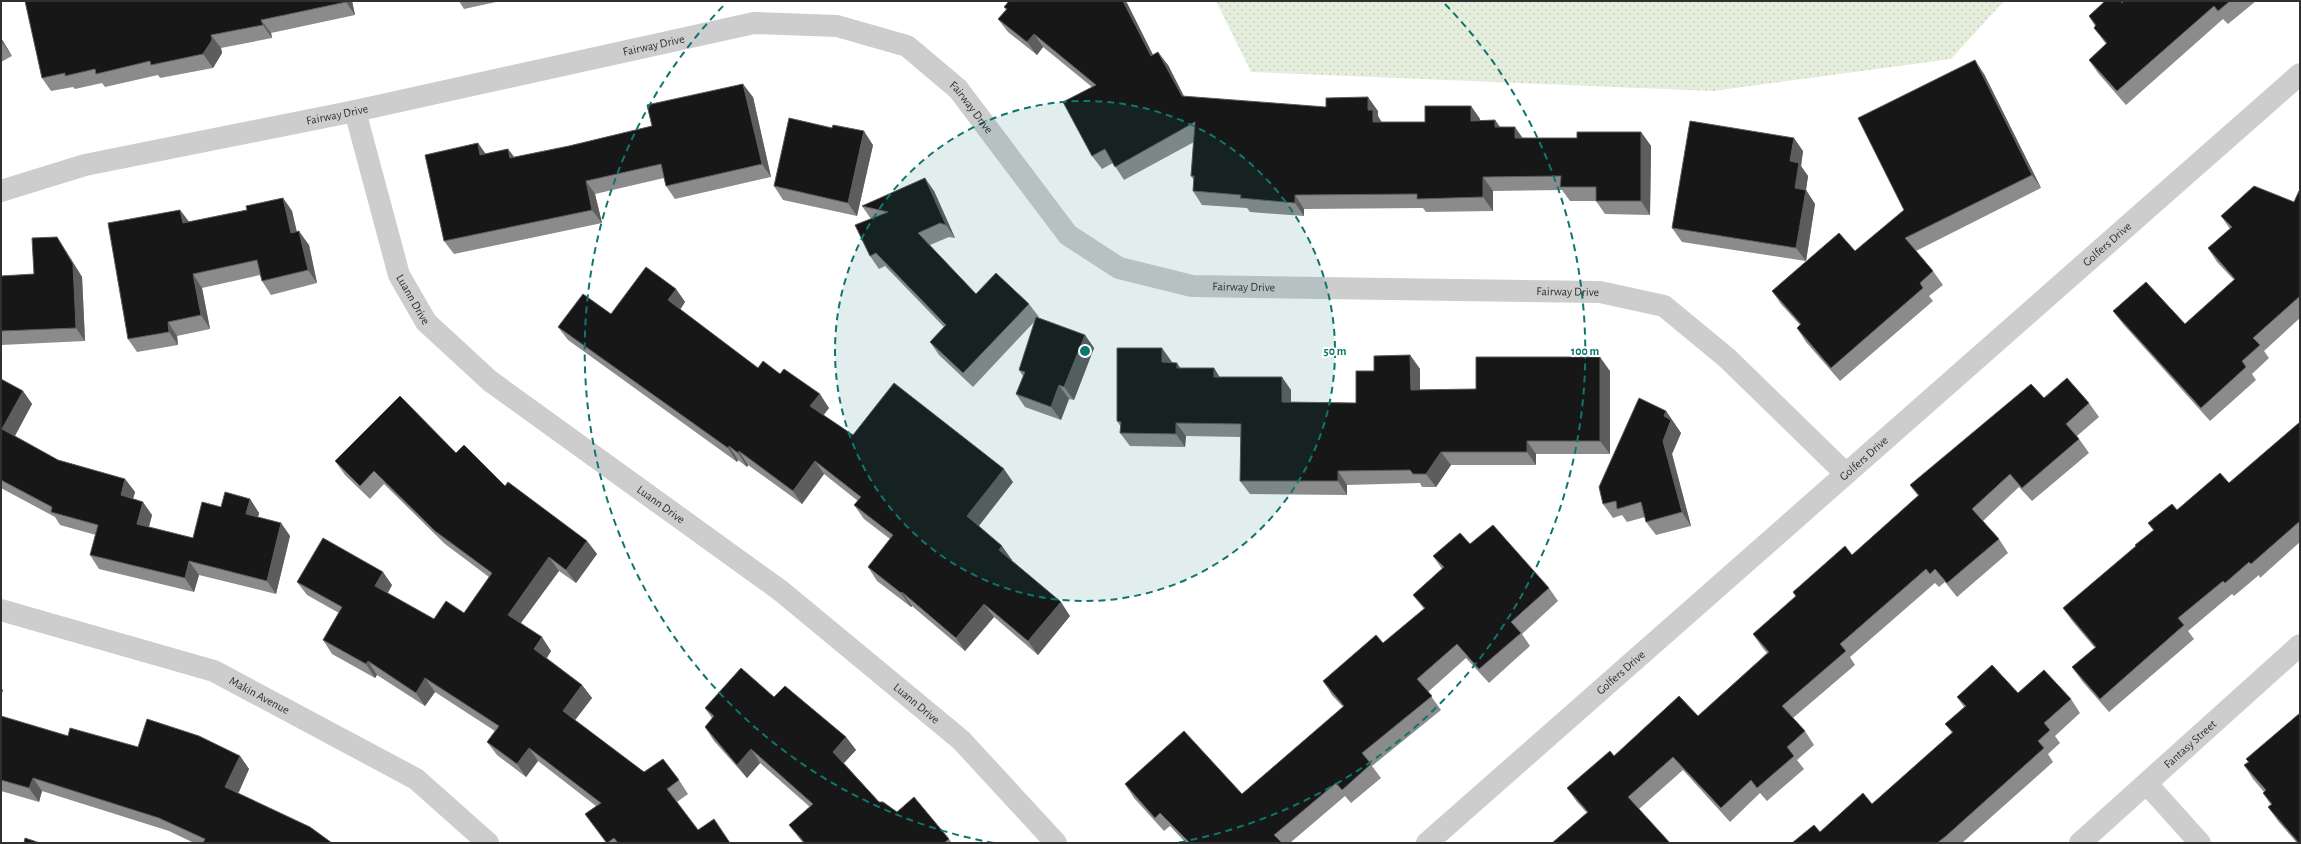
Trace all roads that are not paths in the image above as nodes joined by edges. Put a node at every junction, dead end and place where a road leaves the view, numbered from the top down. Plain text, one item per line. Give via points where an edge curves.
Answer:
1 (2300, 74) edge
2 (355, 111) junction
3 (1, 190) edge
4 (1845, 473) junction
5 (1, 610) edge
6 (2300, 645) edge
7 (2148, 784) junction
8 (488, 843) edge
9 (1056, 843) edge
10 (1427, 843) edge
11 (2080, 843) edge
12 (2200, 843) edge

1 - 4 street, Golfers Drive
2 - 3 street, Fairway Drive via 85,165
2 - 4 street, Fairway Drive via 754,23 837,26 907,46 958,89 1068,235 1119,268 1192,286 1600,292 1664,306 1727,358
2 - 9 street, Luann Drive via 400,275 426,322 490,380 781,591 919,705 961,740
4 - 10 street, Golfers Drive
5 - 8 street, Makin Avenue via 214,671 416,779
6 - 7 street, Fantasy Street
7 - 11 street, Fantasy Street
7 - 12 street

